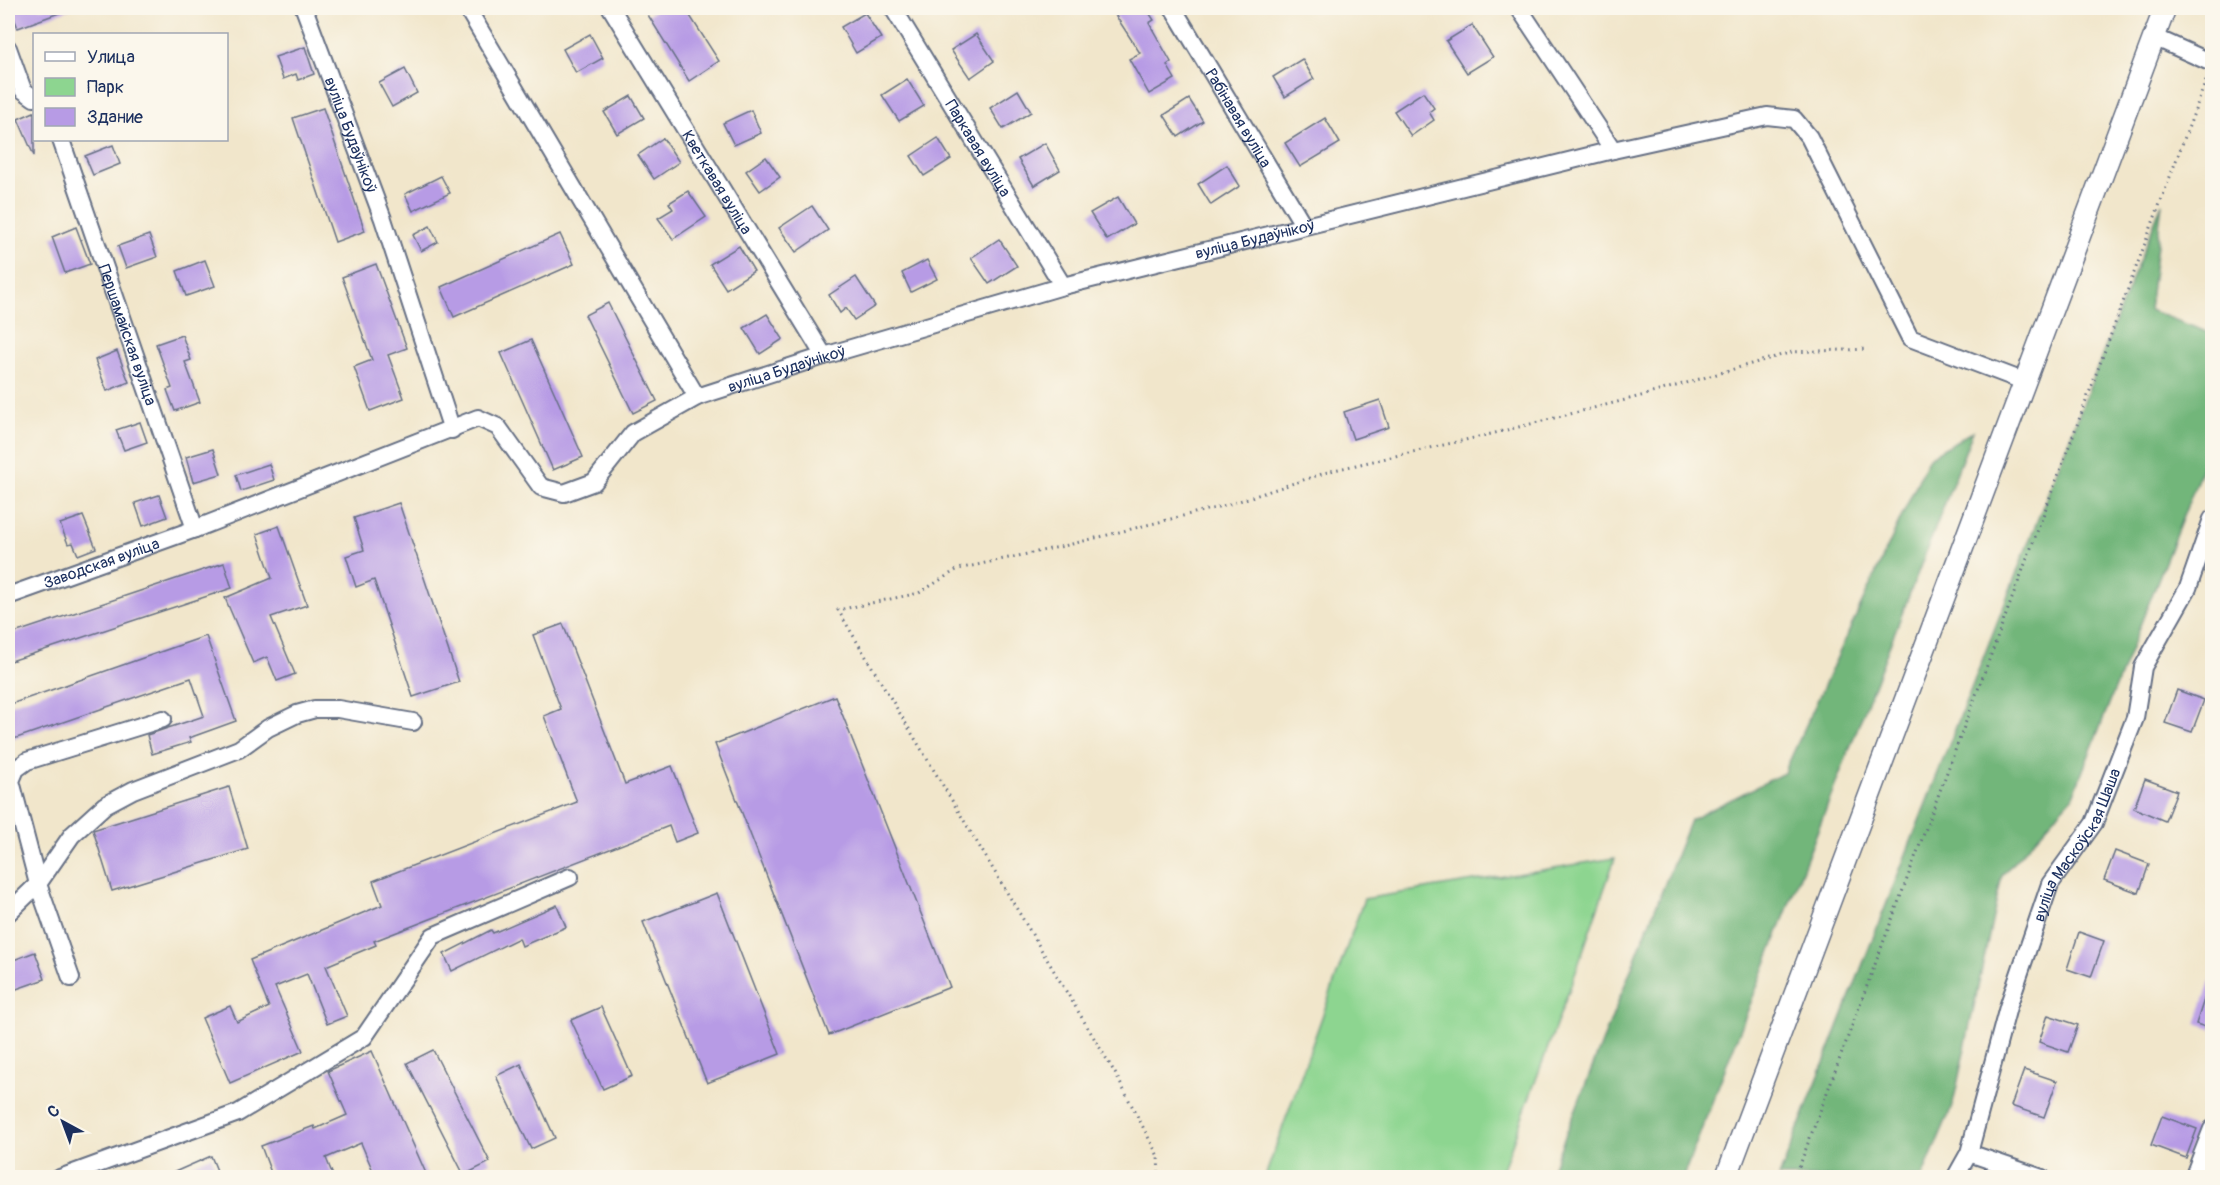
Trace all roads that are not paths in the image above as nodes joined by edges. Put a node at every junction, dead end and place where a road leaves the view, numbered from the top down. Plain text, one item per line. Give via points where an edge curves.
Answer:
1 (304, 8) edge
2 (467, 8) edge
3 (611, 8) edge
4 (894, 8) edge
5 (1173, 8) edge
6 (1519, 8) edge
7 (2165, 8) edge
8 (2154, 37) junction
9 (8, 48) edge
10 (2210, 70) edge
11 (22, 95) edge
12 (61, 141) edge
13 (1613, 150) junction
14 (1304, 226) junction
15 (1063, 286) junction
16 (824, 356) junction
17 (2023, 381) junction
18 (697, 397) junction
19 (452, 430) junction
20 (2212, 519) edge
21 (195, 529) junction
22 (8, 596) edge
23 (163, 719) dead end
24 (413, 722) dead end
25 (570, 877) dead end
26 (38, 884) junction
27 (8, 913) edge
28 (71, 978) dead end
29 (2212, 1129) edge
30 (1969, 1153) junction
31 (60, 1178) edge
32 (1726, 1178) edge
33 (1955, 1178) edge
34 (2042, 1178) edge
35 (2193, 1178) edge

1 - 19 street, вуліца Будаўнікоў via 383,219
2 - 18 street
3 - 16 street, Кветкавая вуліца
4 - 15 street, Паркавая вуліца
5 - 14 street, Рабінавая вуліца
6 - 13 street
7 - 8 main road
8 - 10 street
8 - 17 main road
9 - 11 street
12 - 21 street, Першамайская вуліца
13 - 14 street, вуліца Будаўнікоў
13 - 17 street, вуліца Будаўнікоў via 1767,116 1794,119 1809,137 1911,338
14 - 15 street, вуліца Будаўнікоў
15 - 16 street, вуліца Будаўнікоў
16 - 18 street, вуліца Будаўнікоў
17 - 32 main road
18 - 19 street, вуліца Будаўнікоў via 633,433 594,482 564,493 541,487 498,427 478,418
19 - 21 street, Заводская вуліца
20 - 30 street, вуліца Маскоўская Шаша via 2188,588 2144,667 2135,718 2094,823 2050,884 2008,1007
21 - 22 street, Заводская вуліца
23 - 26 street via 27,761 16,769 11,780
24 - 26 street via 338,709 297,714 239,749 105,805 72,835
25 - 31 street via 433,936 364,1036 238,1113
26 - 27 street
26 - 28 street
29 - 35 street
30 - 33 street, вуліца Маскоўская Шаша
30 - 34 street

